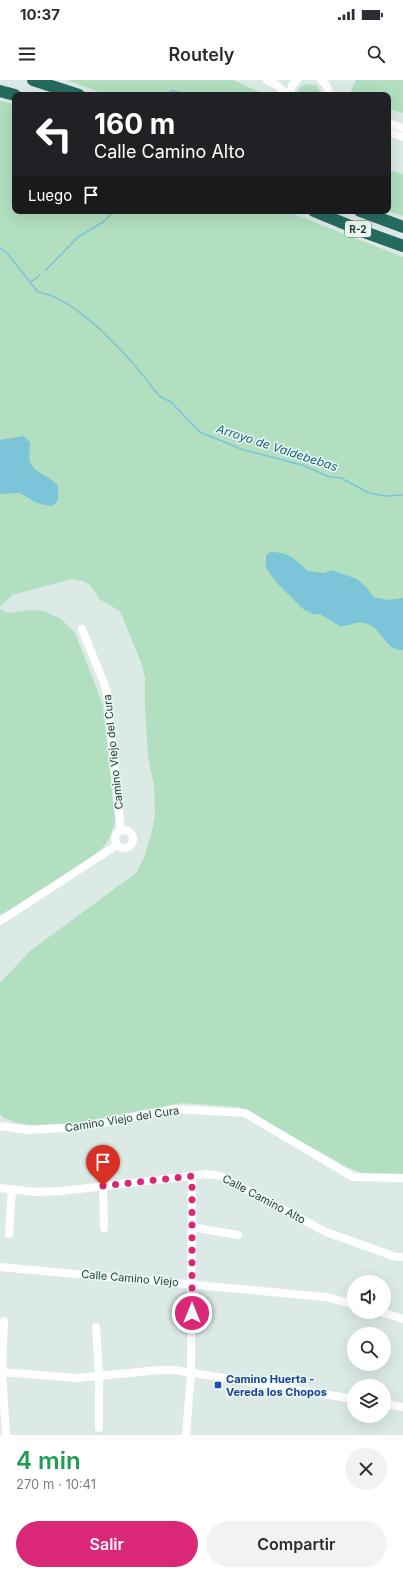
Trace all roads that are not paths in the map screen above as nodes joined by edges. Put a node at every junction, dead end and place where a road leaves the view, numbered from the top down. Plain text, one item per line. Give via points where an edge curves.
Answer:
1 (33, 80) edge
2 (267, 80) edge
3 (293, 80) edge
4 (323, 81) edge
5 (0, 91) edge
6 (70, 92) edge
7 (285, 92) edge
8 (289, 92) edge
9 (328, 92) edge
10 (12, 94) edge
11 (391, 124) edge
12 (403, 128) edge
13 (391, 133) edge
14 (403, 137) edge
15 (321, 214) edge
16 (368, 214) edge
17 (403, 227) edge
18 (403, 246) edge
19 (82, 629) dead end
20 (121, 831) junction
21 (117, 845) junction
22 (9, 915) junction
23 (0, 916) edge
24 (0, 921) edge
25 (0, 1122) edge
26 (0, 1126) edge
27 (16, 1128) junction
28 (192, 1176) junction
29 (403, 1178) edge
30 (103, 1186) junction
31 (0, 1188) edge
32 (12, 1190) junction
33 (104, 1228) dead end
34 (192, 1228) junction
35 (9, 1234) dead end
36 (238, 1234) dead end
37 (403, 1257) edge
38 (0, 1267) edge
39 (192, 1284) junction
40 (347, 1302) edge
41 (391, 1315) edge
42 (403, 1319) edge
43 (4, 1321) dead end
44 (96, 1327) dead end
45 (1, 1372) edge
46 (191, 1372) junction
47 (99, 1376) junction
48 (347, 1398) edge
49 (391, 1405) edge
50 (403, 1407) edge
51 (99, 1428) dead end
52 (6, 1435) edge
53 (186, 1435) edge

1 - 6 highway
2 - 7 street
3 - 8 street
4 - 9 street
5 - 10 highway
11 - 12 street
13 - 14 street
15 - 18 highway, R-2
16 - 17 highway, R-2
19 - 20 street, Camino Viejo del Cura via 107,691
20 - 21 street via 116,837
20 - 21 street via 130,832 134,840 131,846 125,849
21 - 22 street
22 - 23 street
22 - 24 street
25 - 27 street, Camino Viejo del Cura
26 - 27 street, Camino Viejo del Cura
27 - 29 street, Camino Viejo del Cura via 47,1130 81,1127 175,1109 246,1113 353,1177
28 - 30 street, Calle Camino Alto
28 - 34 street
28 - 37 street, Calle Camino Alto via 221,1176 326,1232 396,1258
30 - 32 street, Calle Camino Alto via 62,1191
30 - 33 street
31 - 32 street, Calle Camino Alto
32 - 35 street
34 - 36 street
34 - 39 street
38 - 39 street, Calle Camino Viejo
39 - 40 street, Calle Camino Viejo via 326,1297
39 - 46 street
41 - 42 street
43 - 45 street
44 - 47 street
45 - 47 street via 77,1378
45 - 52 street
46 - 47 street via 160,1370
46 - 48 street
46 - 53 street
47 - 51 street
49 - 50 street

